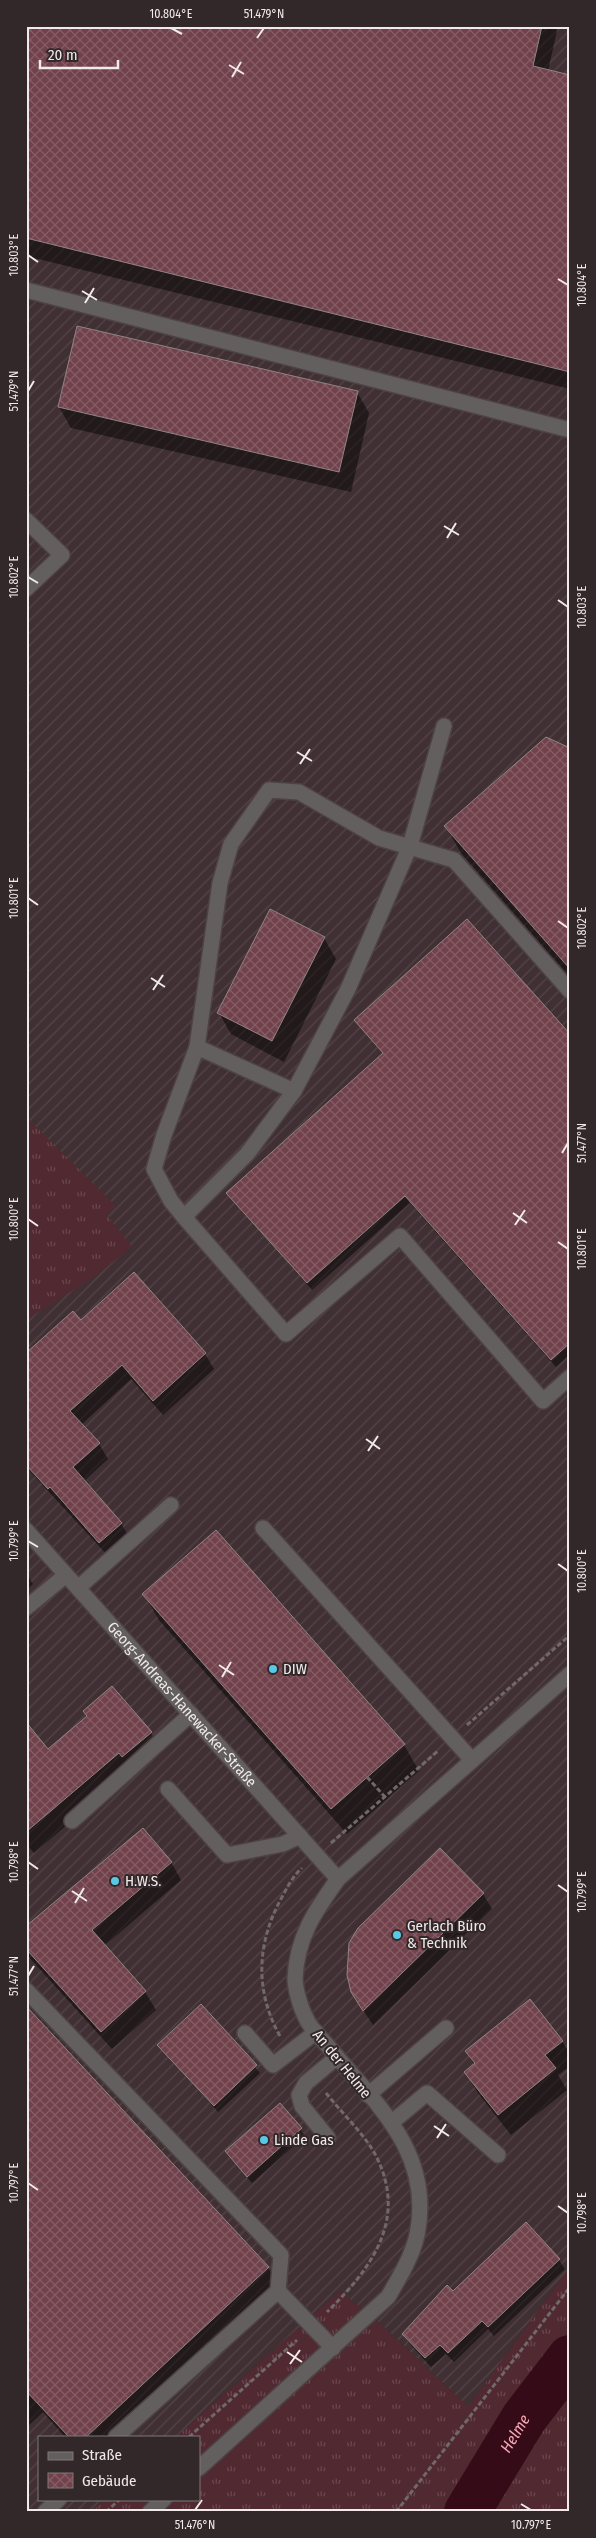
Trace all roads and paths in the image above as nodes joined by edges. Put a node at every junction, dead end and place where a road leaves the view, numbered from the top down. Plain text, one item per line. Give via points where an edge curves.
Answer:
1 (26, 290) edge
2 (570, 430) edge
3 (26, 520) edge
4 (26, 589) edge
5 (444, 726) dead end
6 (410, 846) junction
7 (570, 991) edge
8 (197, 1047) junction
9 (294, 1091) junction
10 (184, 1218) junction
11 (570, 1377) edge
12 (171, 1505) dead end
13 (263, 1528) dead end
14 (26, 1530) edge
15 (66, 1575) junction
16 (78, 1588) junction
17 (26, 1608) edge
18 (570, 1635) edge
19 (570, 1674) edge
20 (191, 1714) junction
21 (452, 1738) junction
22 (472, 1760) junction
23 (366, 1777) dead end
24 (168, 1789) dead end
25 (385, 1797) junction
26 (72, 1821) dead end
27 (300, 1836) junction
28 (317, 1855) junction
29 (338, 1879) junction
30 (26, 1990) edge
31 (446, 2028) dead end
32 (316, 2032) junction
33 (246, 2033) dead end
34 (291, 2051) junction
35 (337, 2057) junction
36 (313, 2077) junction
37 (368, 2095) junction
38 (391, 2123) junction
39 (328, 2138) dead end
40 (498, 2155) dead end
41 (570, 2287) edge
42 (278, 2291) junction
43 (312, 2326) junction
44 (333, 2348) junction
45 (117, 2436) edge
46 (191, 2436) edge
47 (200, 2467) edge
48 (58, 2500) edge
49 (119, 2500) edge
50 (163, 2500) edge
51 (45, 2512) edge
52 (106, 2512) edge
53 (150, 2512) edge
54 (396, 2512) edge

1 - 2 street
3 - 4 street via 62,555
5 - 6 street
6 - 7 street via 454,860
6 - 8 street via 379,838 299,792 269,790 231,844 220,884
6 - 9 street via 348,989
8 - 9 street
8 - 10 street via 154,1168
9 - 10 street via 247,1154
10 - 11 street via 286,1334 400,1236 543,1401
12 - 16 street
13 - 21 street
14 - 15 street, Georg-Andreas-Hanewacker-Straße
15 - 16 street, Georg-Andreas-Hanewacker-Straße
15 - 17 street
16 - 20 street, Georg-Andreas-Hanewacker-Straße
18 - 21 path
19 - 22 street, An der Helme
20 - 26 street
20 - 27 street, Georg-Andreas-Hanewacker-Straße
21 - 22 street
21 - 25 path
22 - 29 street, An der Helme
23 - 25 path
24 - 27 street via 226,1855 283,1844
25 - 28 path
27 - 28 street, Georg-Andreas-Hanewacker-Straße
28 - 29 street, Georg-Andreas-Hanewacker-Straße
28 - 34 path via 294,1875 271,1917 261,1954 262,1983 273,2023
29 - 32 street, An der Helme via 313,1913 300,1945 295,1980 306,2019
30 - 42 street via 281,2255
31 - 37 street
32 - 34 street
32 - 35 street, An der Helme
33 - 34 street via 273,2065
35 - 36 street
35 - 37 street, An der Helme
36 - 39 street via 299,2095 302,2106
36 - 43 path via 376,2154 386,2181 390,2209 382,2237 369,2264 354,2285
37 - 38 street, An der Helme
38 - 40 street via 427,2093
38 - 44 street, An der Helme via 401,2135 414,2166 421,2198 417,2236 406,2265 388,2297
41 - 54 path
42 - 43 street
42 - 45 street
43 - 44 street
43 - 46 path
44 - 47 street, An der Helme
48 - 51 street
49 - 52 path
50 - 53 street

